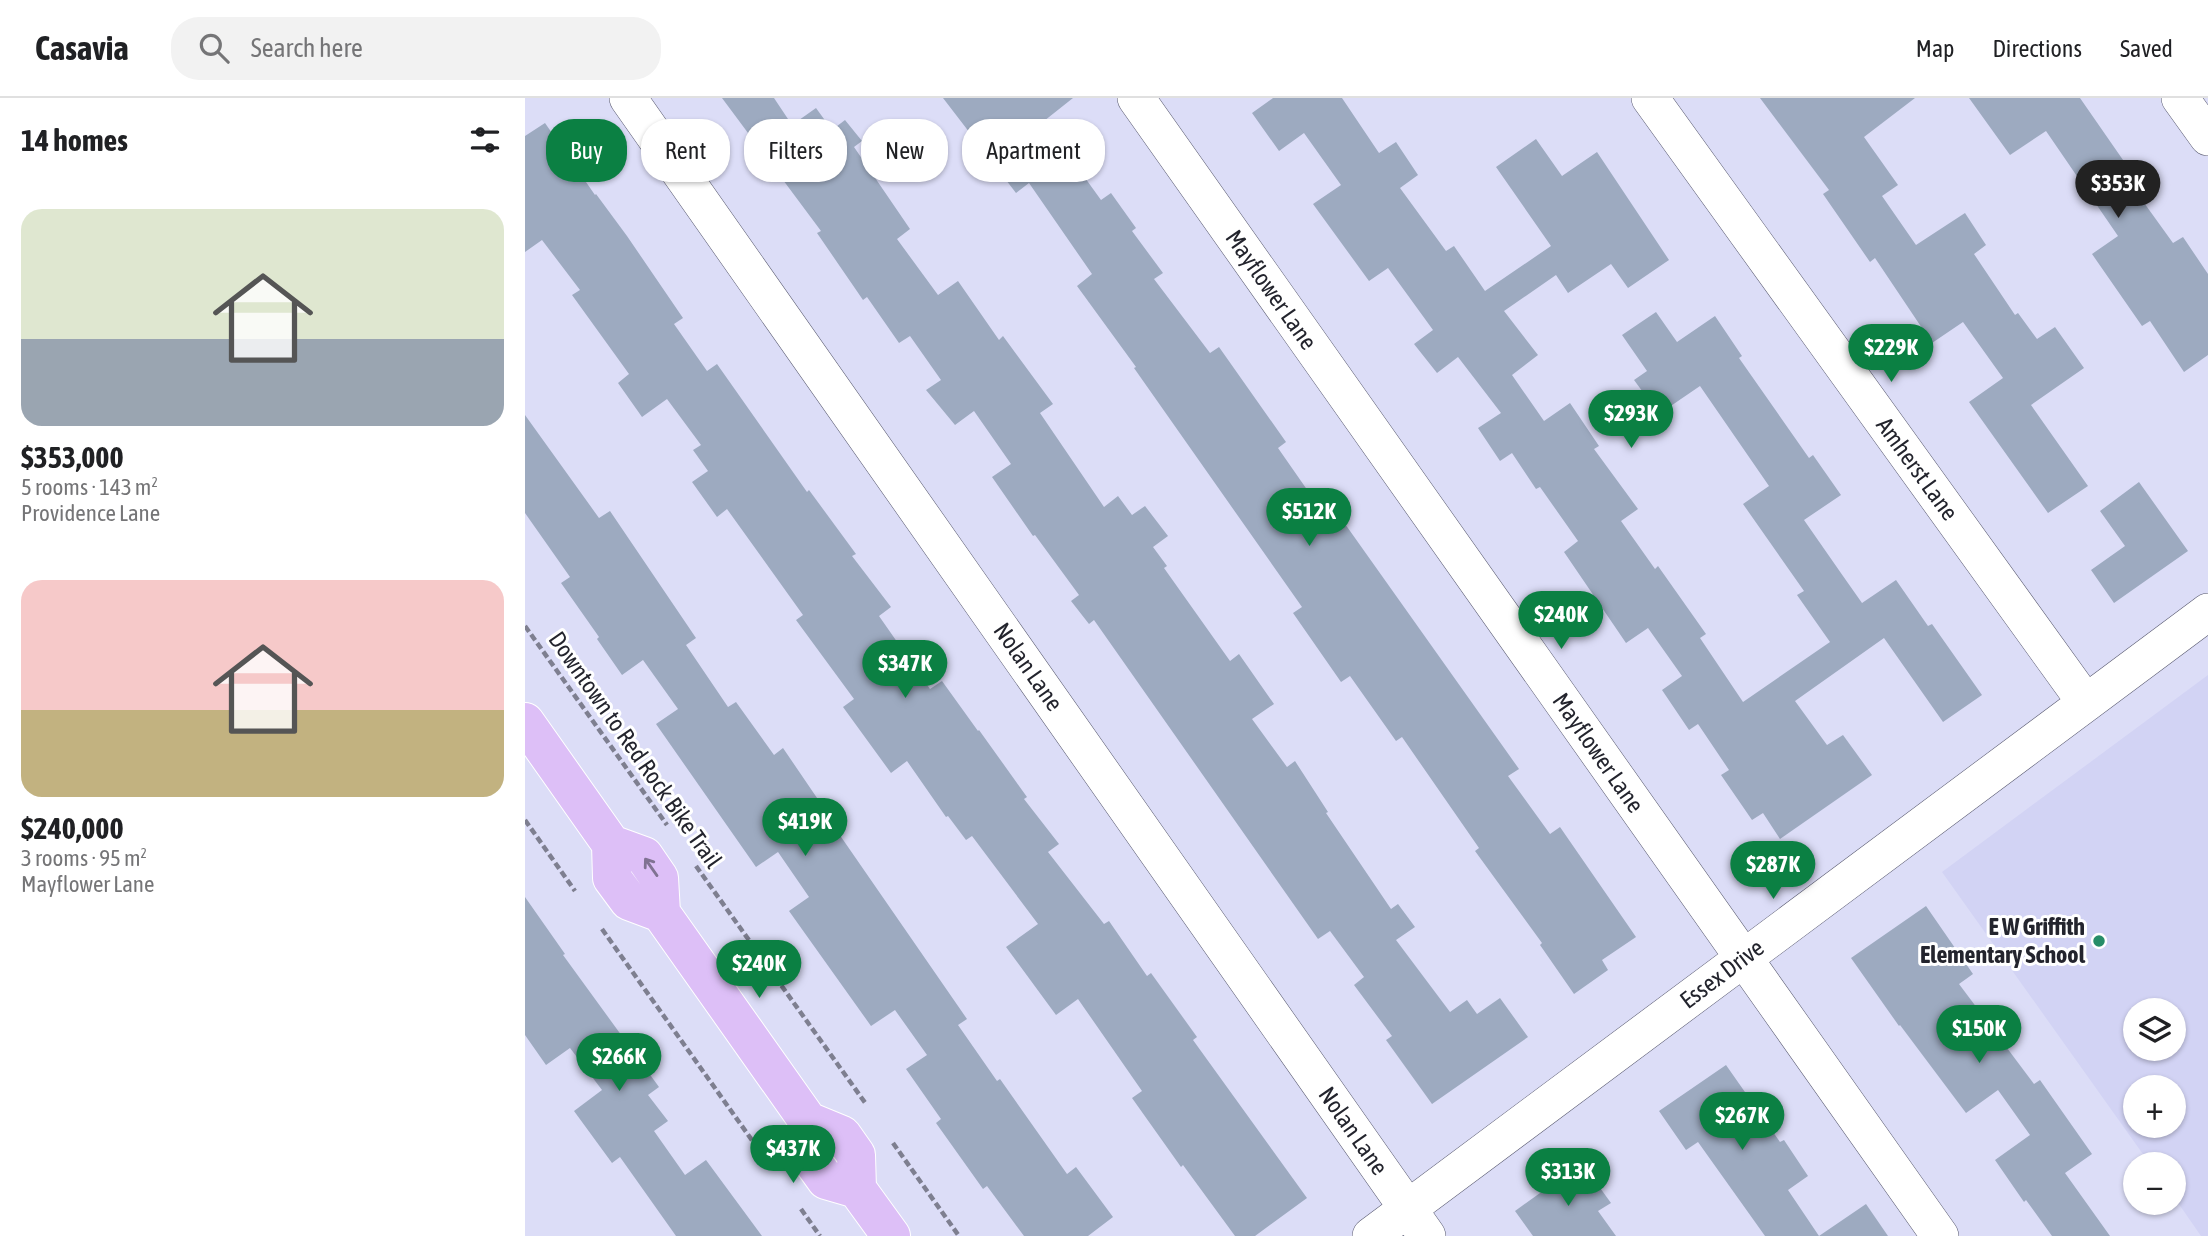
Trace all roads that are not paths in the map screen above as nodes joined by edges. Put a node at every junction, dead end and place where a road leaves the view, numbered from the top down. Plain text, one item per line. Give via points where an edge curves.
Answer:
1 (628, 98) edge
2 (1136, 98) edge
3 (1650, 98) edge
4 (2180, 98) edge
5 (2208, 137) edge
6 (2208, 612) edge
7 (2086, 703) junction
8 (525, 722) edge
9 (1743, 959) junction
10 (1418, 1223) edge
11 (891, 1236) edge
12 (1371, 1236) edge
13 (1940, 1236) edge

1 - 10 street, Nolan Lane
2 - 9 street, Mayflower Lane
3 - 7 street, Amherst Lane
4 - 5 street
6 - 7 street, Essex Drive
7 - 9 street, Essex Drive
8 - 11 main road via 611,844 612,878 629,901 661,913 808,1121 808,1155 826,1180 857,1189
9 - 10 street, Essex Drive
9 - 13 street, Mayflower Lane
10 - 12 street, Essex Drive

